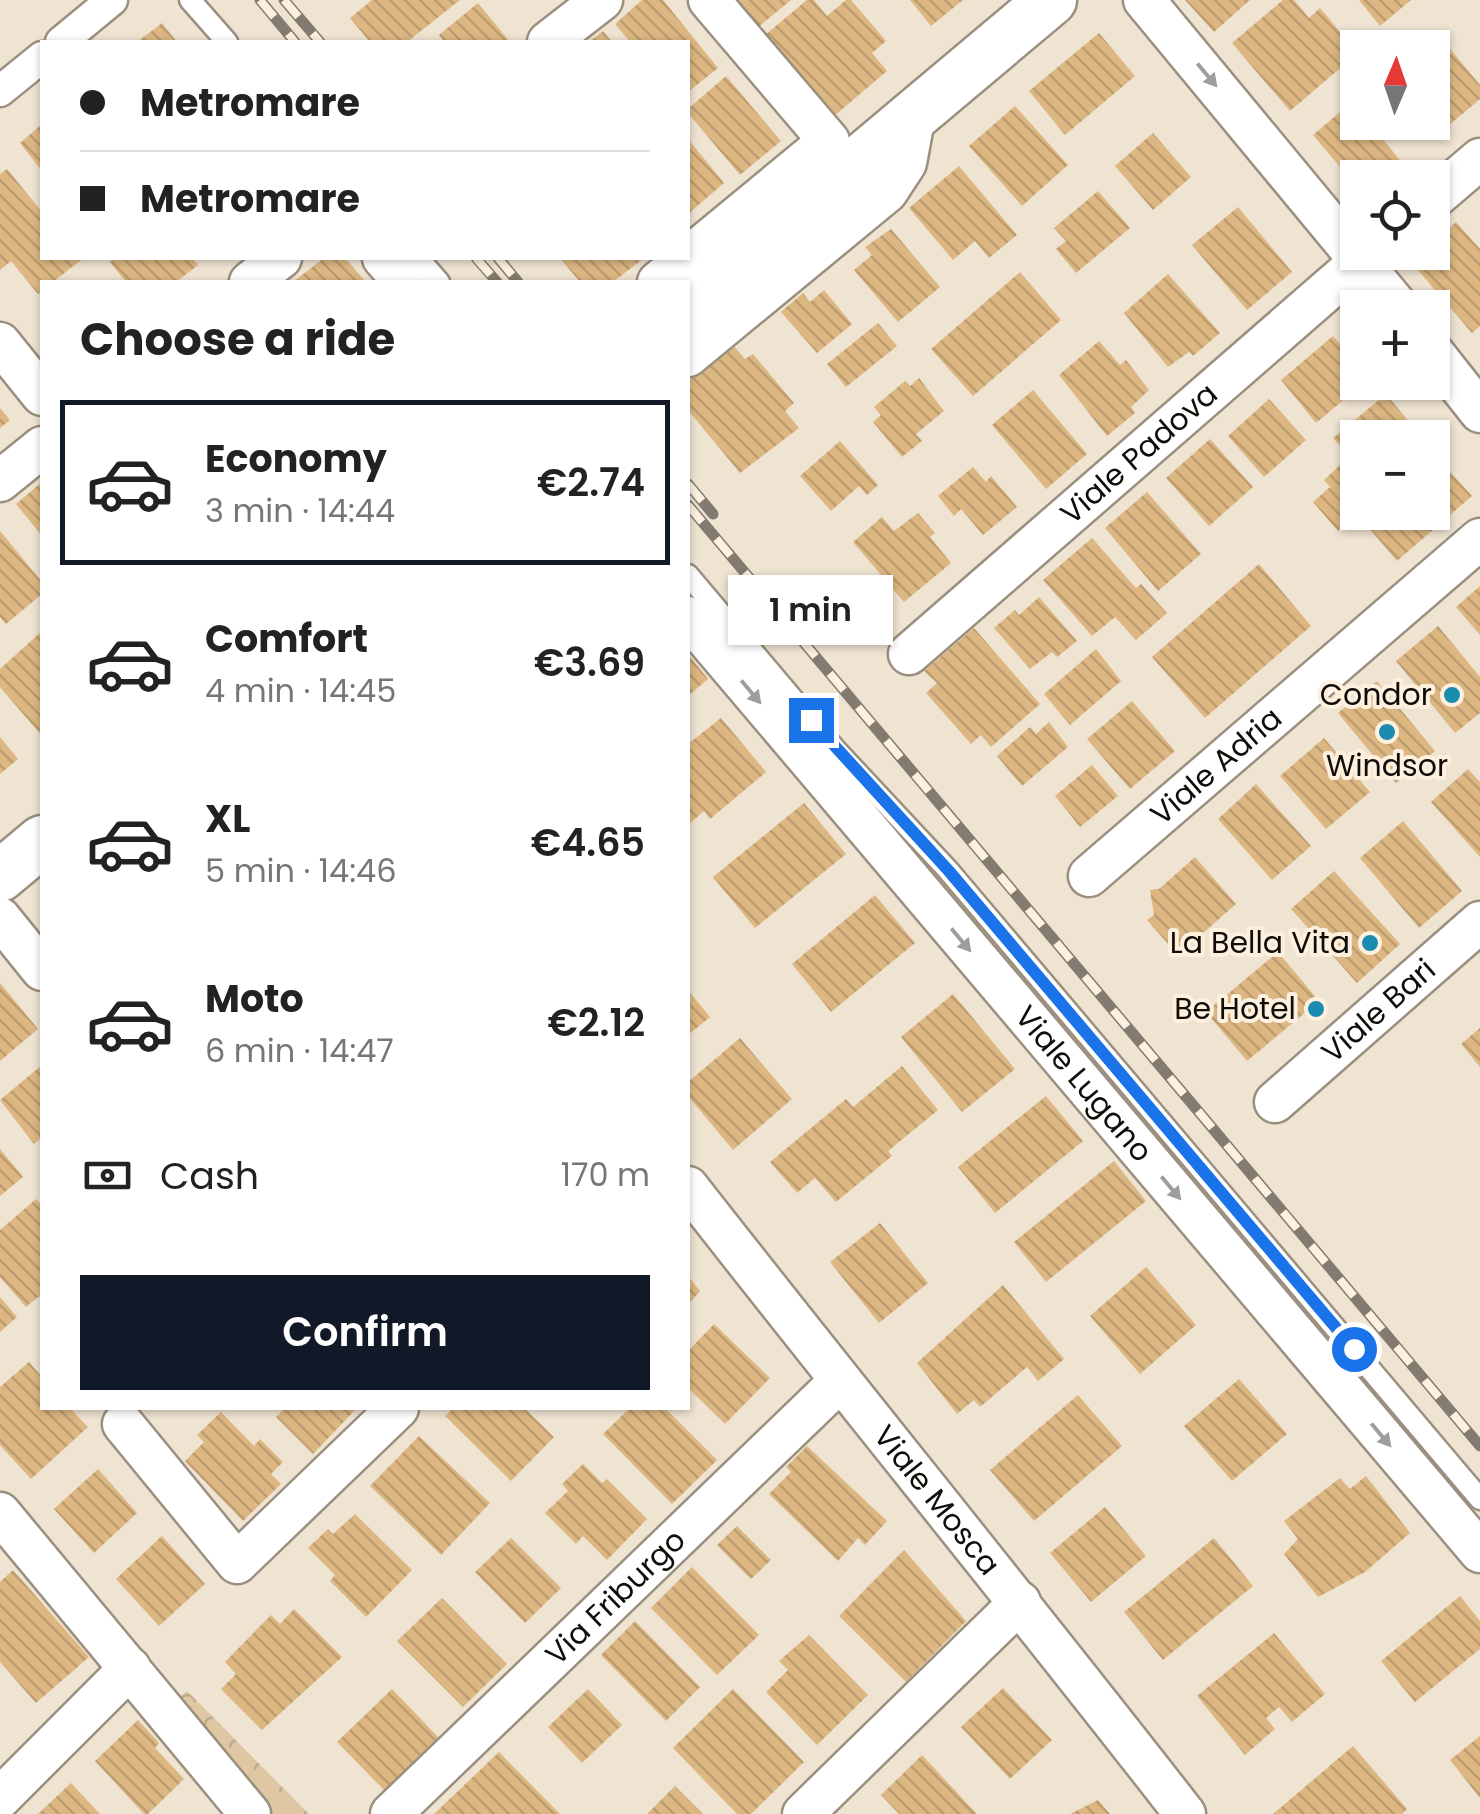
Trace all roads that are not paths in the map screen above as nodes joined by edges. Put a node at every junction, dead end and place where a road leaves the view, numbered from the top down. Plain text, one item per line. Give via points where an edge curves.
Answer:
1 (112, 0) edge
2 (190, 0) edge
3 (602, 0) edge
4 (710, 0) edge
5 (1051, 0) edge
6 (1144, 0) edge
7 (63, 40) edge
8 (226, 40) edge
9 (551, 40) edge
10 (40, 59) edge
11 (0, 92) edge
12 (915, 114) junction
13 (1480, 159) edge
14 (1450, 185) edge
15 (1340, 225) edge
16 (690, 255) edge
17 (278, 260) edge
18 (386, 260) edge
19 (420, 260) edge
20 (685, 260) edge
21 (1351, 270) edge
22 (253, 280) edge
23 (402, 280) edge
24 (437, 280) edge
25 (660, 280) edge
26 (690, 303) edge
27 (0, 343) edge
28 (690, 354) edge
29 (1450, 374) edge
30 (40, 393) edge
31 (1480, 412) edge
32 (40, 449) edge
33 (0, 481) edge
34 (1480, 539) edge
35 (690, 577) edge
36 (690, 620) edge
37 (909, 654) dead end
38 (40, 842) edge
39 (0, 876) edge
40 (1089, 876) dead end
41 (0, 918) edge
42 (1480, 922) edge
43 (40, 968) edge
44 (1275, 1102) dead end
45 (690, 1191) edge
46 (840, 1382) junction
47 (396, 1410) edge
48 (123, 1424) dead end
49 (1480, 1499) edge
50 (0, 1513) edge
51 (1480, 1552) edge
52 (1020, 1602) junction
53 (130, 1668) junction
54 (0, 1798) edge
55 (250, 1814) edge
56 (392, 1814) edge
57 (802, 1814) edge
58 (1185, 1814) edge

1 - 7 street
2 - 8 lane
3 - 9 street
4 - 16 street via 828,141
5 - 12 street
6 -> 15 street
10 - 11 street
12 - 26 street
12 - 28 street via 906,163 887,192
13 - 14 street
17 - 22 street
18 - 23 street
19 - 24 lane
20 - 25 street
21 - 37 street, Viale Padova
27 - 30 street
29 - 31 street
32 - 33 street
34 - 40 street, Viale Adria
35 - 49 lane via 948,870
36 -> 51 street, Viale Lugano
38 - 39 street
41 - 43 street
42 - 44 street, Viale Bari
45 - 46 street, Viale Mosca
46 - 52 street, Viale Mosca
46 - 56 street, Via Friburgo
47 - 48 street via 237,1563
50 - 53 street
52 - 57 street
52 - 58 street, Viale Mosca
53 - 54 street
53 - 55 street

